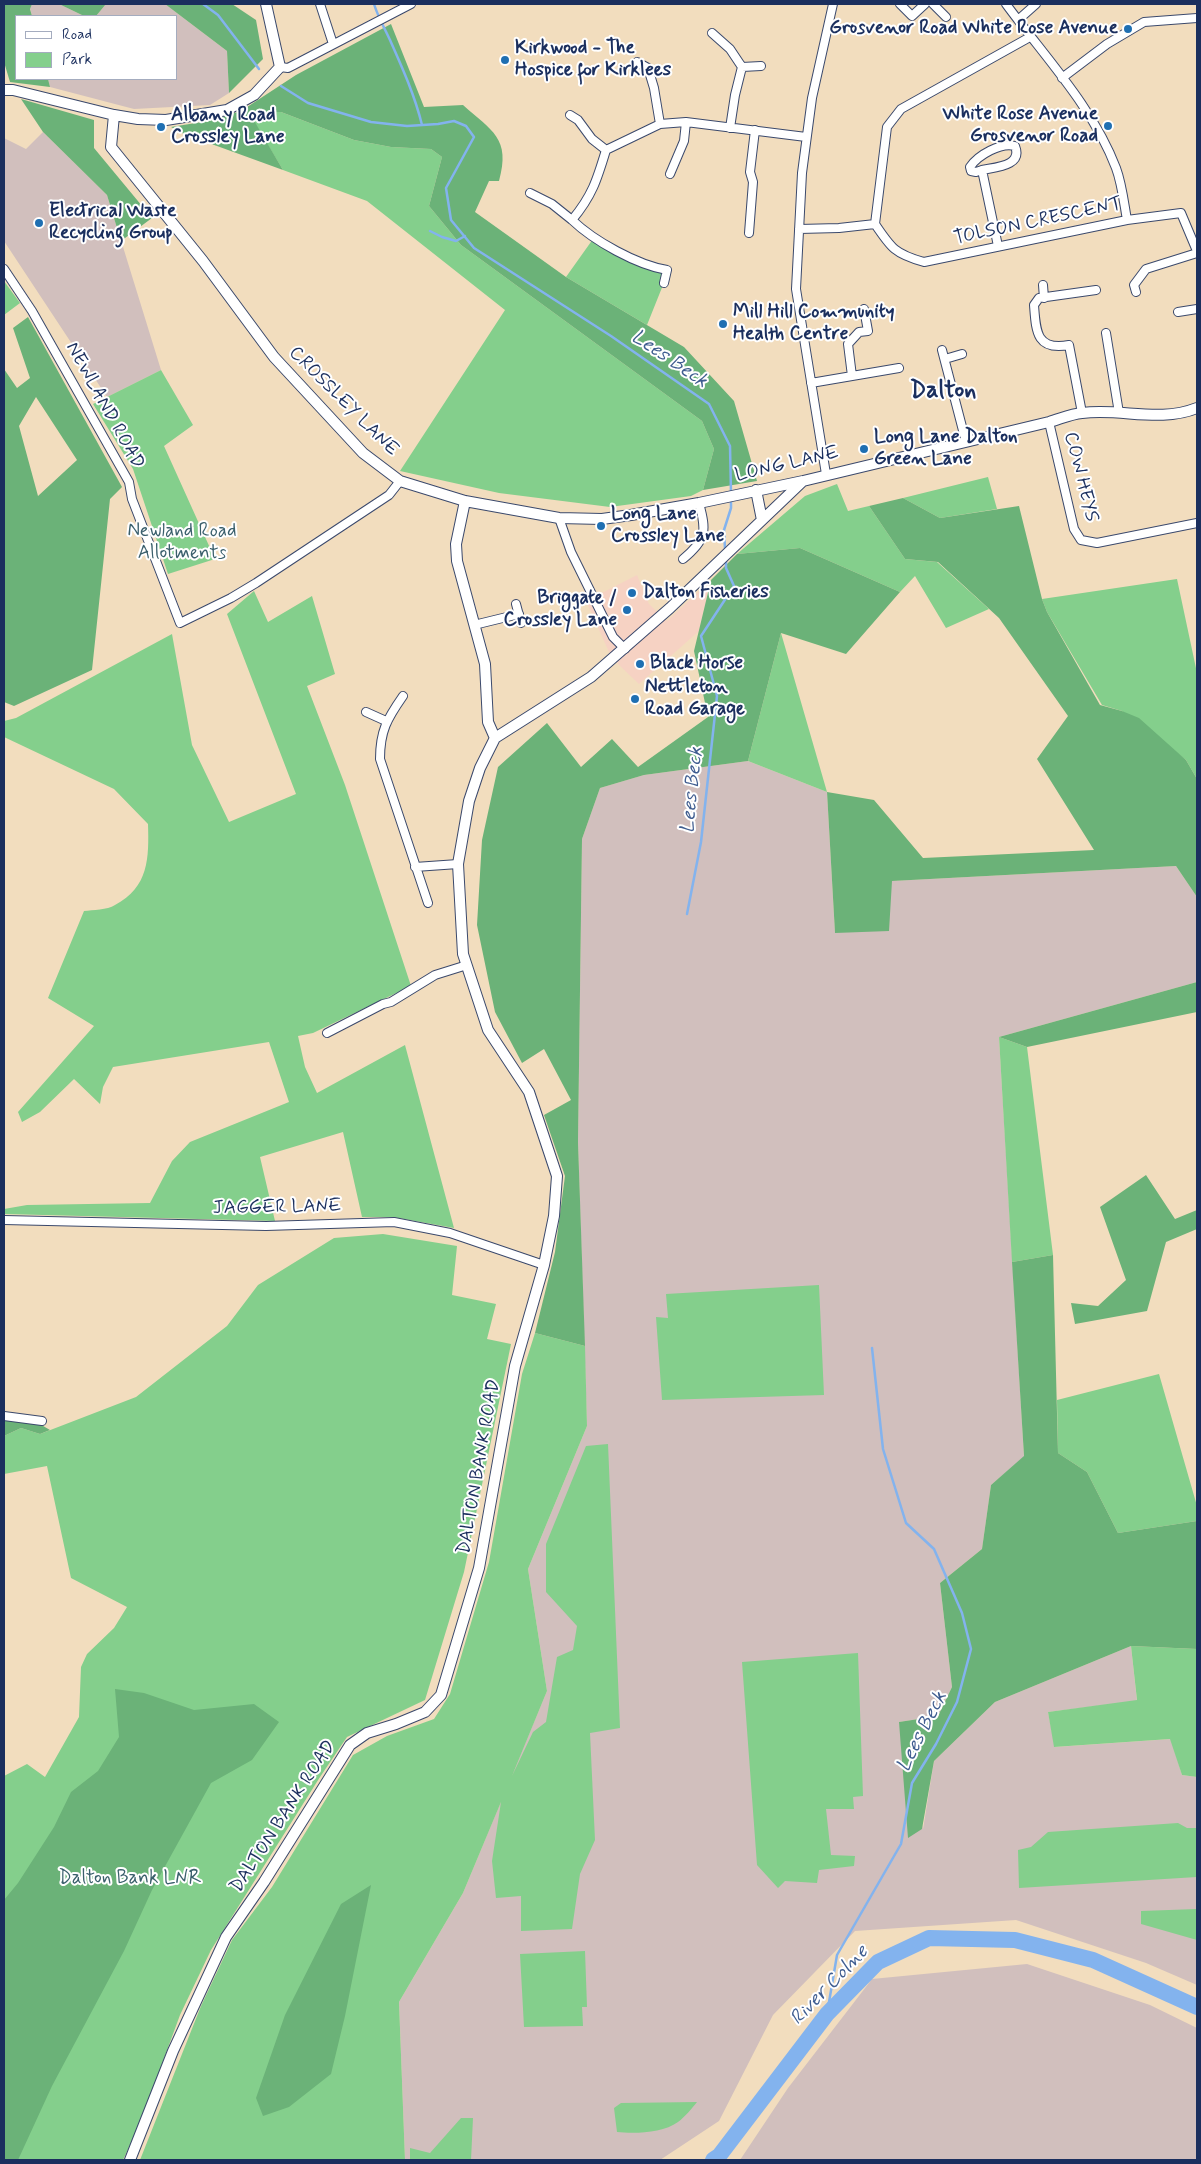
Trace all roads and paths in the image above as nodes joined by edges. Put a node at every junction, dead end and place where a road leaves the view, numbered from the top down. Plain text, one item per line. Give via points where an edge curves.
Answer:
1 (266, 4) edge
2 (320, 4) edge
3 (410, 4) edge
4 (833, 4) edge
5 (900, 4) edge
6 (925, 4) edge
7 (933, 4) edge
8 (1006, 4) edge
9 (1036, 4) edge
10 (946, 17) dead end
11 (1197, 18) edge
12 (1018, 20) junction
13 (712, 33) dead end
14 (1030, 37) junction
15 (333, 44) junction
16 (637, 62) dead end
17 (761, 66) dead end
18 (280, 67) junction
19 (742, 67) junction
20 (1062, 78) junction
21 (4, 90) edge
22 (570, 114) dead end
23 (114, 115) junction
24 (686, 122) junction
25 (660, 124) junction
26 (730, 128) junction
27 (755, 130) junction
28 (806, 137) junction
29 (606, 150) junction
30 (982, 170) junction
31 (670, 174) dead end
32 (530, 192) dead end
33 (572, 220) junction
34 (1127, 220) junction
35 (875, 224) junction
36 (799, 229) junction
37 (749, 233) dead end
38 (998, 246) junction
39 (1197, 252) edge
40 (4, 269) edge
41 (664, 283) dead end
42 (1042, 285) dead end
43 (1096, 290) dead end
44 (1136, 292) dead end
45 (1044, 298) junction
46 (864, 309) dead end
47 (1197, 309) edge
48 (1178, 312) dead end
49 (1106, 332) dead end
50 (942, 350) dead end
51 (962, 354) dead end
52 (945, 358) junction
53 (899, 368) dead end
54 (852, 376) junction
55 (811, 383) junction
56 (1197, 408) edge
57 (1082, 413) junction
58 (1119, 413) junction
59 (1049, 422) junction
60 (966, 442) junction
61 (826, 474) junction
62 (802, 480) junction
63 (400, 482) junction
64 (756, 490) junction
65 (465, 501) junction
66 (699, 503) junction
67 (559, 518) junction
68 (762, 520) junction
69 (1197, 523) edge
70 (682, 559) dead end
71 (516, 604) dead end
72 (518, 614) junction
73 (521, 623) dead end
74 (474, 625) junction
75 (624, 649) junction
76 (403, 696) dead end
77 (366, 712) dead end
78 (386, 721) junction
79 (495, 738) junction
80 (458, 864) junction
81 (415, 867) junction
82 (428, 903) dead end
83 (467, 965) junction
84 (327, 1033) dead end
85 (4, 1220) edge
86 (544, 1265) junction
87 (4, 1416) edge
88 (42, 1421) dead end
89 (130, 2160) edge

1 - 18 street
2 - 15 street
3 - 15 street
4 - 28 street
5 - 6 street via 912,16
7 - 10 street
8 - 12 street
9 - 12 street
11 - 20 street via 1144,22 1107,44
12 - 14 street
13 - 19 street via 730,49
14 - 20 street
14 - 35 street via 901,110 887,126
15 - 18 street via 288,68
16 - 25 street via 648,68
17 - 19 street
18 - 23 street via 254,95 227,110 166,120
19 - 26 street
20 - 34 street via 1100,133 1117,169
21 - 23 street
22 - 29 street
23 - 63 street, CROSSLEY LANE via 111,147 203,261 274,357 363,453
24 - 25 street
24 - 26 street
24 - 31 street via 684,141
25 - 29 street
26 - 27 street
27 - 28 street
27 - 37 street via 750,172 753,182
28 - 36 street
29 - 33 street via 596,186
30 - 30 street via 971,171 970,167 974,161 1004,144 1015,146 1016,158 1012,163
30 - 38 street
32 - 33 street
33 - 41 street via 587,234 626,255 667,270
34 - 38 street, TOLSON CRESCENT
34 - 39 street, TOLSON CRESCENT via 1181,213
35 - 36 street
35 - 38 street, TOLSON CRESCENT via 888,244 903,256 924,262
36 - 55 street via 796,289
39 - 44 street via 1146,269 1134,285
40 - 63 street, NEWLAND ROAD via 32,310 129,482 132,500 180,622 256,583 389,495
42 - 45 street
43 - 45 street
45 - 57 street via 1039,298 1034,305 1038,334 1044,344 1055,348 1069,345
46 - 54 street via 868,331 859,332 848,344
47 - 48 street
49 - 58 street
50 - 52 street
51 - 52 street
52 - 60 street
53 - 54 street
54 - 55 street
55 - 61 street
56 - 58 street, LONG LANE via 1183,414 1154,416
57 - 58 street, LONG LANE
57 - 59 street, LONG LANE
59 - 60 street, LONG LANE
59 - 69 street, COW HEYS via 1074,529 1080,540 1097,543
60 - 61 street, LONG LANE
61 - 62 street, LONG LANE
62 - 64 street, LONG LANE
62 - 68 street
63 - 65 street, CROSSLEY LANE
64 - 66 street, LONG LANE
64 - 68 street
65 - 67 street, CROSSLEY LANE
65 - 74 street via 456,544 457,561
66 - 67 street, LONG LANE via 602,519
66 - 70 street via 705,523 703,538
67 - 75 street via 613,637
68 - 75 street
71 - 72 street
72 - 73 street
72 - 74 street
74 - 79 street via 485,664 488,722
75 - 79 street via 591,677
76 - 78 street
77 - 78 street
78 - 81 street via 380,742 380,759
79 - 80 street, DALTON BANK ROAD via 469,801
80 - 81 street
80 - 83 street, DALTON BANK ROAD via 463,954
81 - 82 street
83 - 84 street via 435,975 391,1002
83 - 86 street, DALTON BANK ROAD via 488,1030 529,1092 557,1176 554,1216
85 - 86 street, JAGGER LANE via 266,1226 394,1222 450,1233
86 - 89 street, DALTON BANK ROAD via 515,1366 479,1568 441,1695 426,1712 367,1733 350,1745 226,1937 172,2051
87 - 88 street

